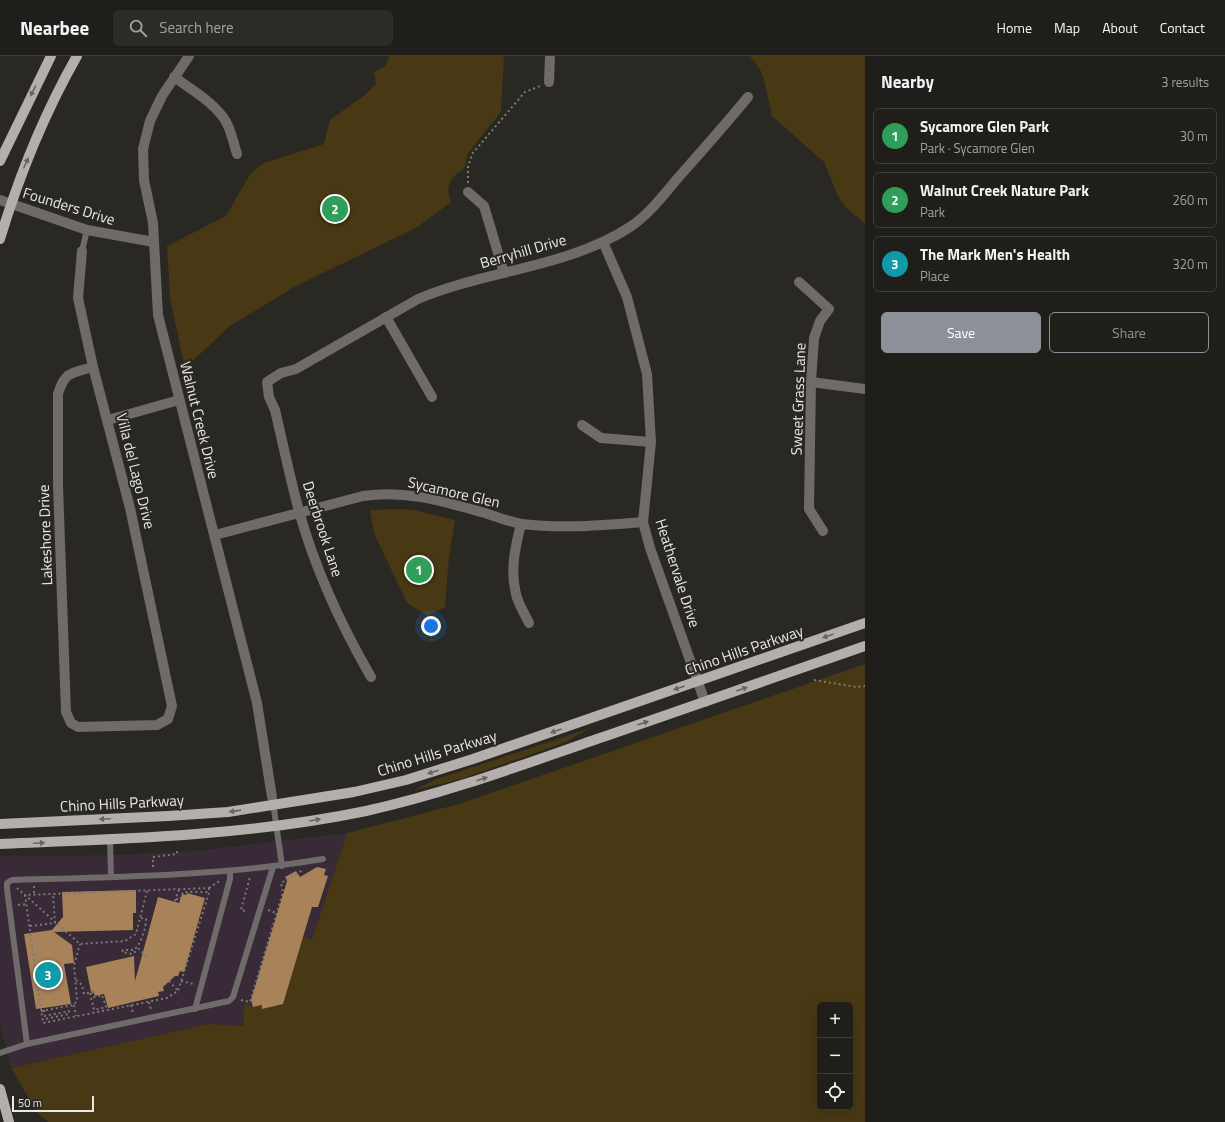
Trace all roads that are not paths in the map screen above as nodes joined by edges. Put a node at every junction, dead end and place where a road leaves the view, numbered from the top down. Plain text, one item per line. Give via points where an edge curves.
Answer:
1 (51, 56) edge
2 (77, 56) edge
3 (189, 56) edge
4 (550, 56) edge
5 (174, 77) junction
6 (549, 82) road end
7 (748, 97) dead end
8 (237, 154) dead end
9 (0, 161) edge
10 (468, 192) road end
11 (0, 200) edge
12 (11, 204) junction
13 (87, 230) junction
14 (0, 239) edge
15 (154, 242) junction
16 (603, 242) junction
17 (82, 251) joint
18 (504, 273) junction
19 (799, 282) dead end
20 (386, 317) junction
21 (93, 367) junction
22 (267, 382) joint
23 (811, 382) junction
24 (865, 389) edge
25 (432, 396) dead end
26 (179, 400) junction
27 (108, 420) junction
28 (582, 425) dead end
29 (651, 442) junction
30 (299, 512) junction
31 (643, 522) junction
32 (521, 524) junction
33 (823, 531) dead end
34 (215, 535) junction
35 (529, 623) dead end
36 (865, 623) edge
37 (865, 646) edge
38 (371, 677) dead end
39 (698, 682) junction
40 (705, 702) junction
41 (168, 719) joint
42 (273, 801) junction
43 (0, 824) edge
44 (276, 827) junction
45 (110, 839) junction
46 (0, 844) edge
47 (323, 859) dead end
48 (282, 866) junction
49 (273, 867) junction
50 (230, 870) junction
51 (111, 876) junction
52 (195, 1009) junction
53 (27, 1044) junction
54 (0, 1053) edge
55 (0, 1088) edge
56 (9, 1122) edge

1 -> 9 main road
12 -> 2 main road via 22,171 60,85
3 - 5 street, Walnut Creek Drive
4 - 6 street
5 - 8 street via 211,104 223,117
5 - 15 street, Walnut Creek Drive via 150,121 144,149 144,180 153,223
7 - 16 street, Berryhill Drive via 651,209 631,227
10 - 18 street via 484,206
11 - 12 street, Founders Drive
12 - 13 street, Founders Drive
12 - 14 main road
13 - 15 street, Founders Drive
13 - 17 lane, Villa del Lago Drive
15 - 26 street, Walnut Creek Drive via 158,315
16 - 18 street, Berryhill Drive via 557,259
16 - 29 street, Heathervale Drive via 627,297 641,346 647,374
17 - 21 street, Villa del Lago Drive via 78,298
18 - 20 street, Berryhill Drive via 439,290
19 - 23 street, Sweet Grass Lane via 829,309 820,321 814,338
20 - 22 street, Berryhill Drive via 296,369 281,373
20 - 25 street
21 - 27 street, Villa del Lago Drive
21 - 41 street, Lakeshore Drive via 70,374 62,380 58,394 58,485 66,712 71,723 78,727 157,725
22 - 30 street, Deerbrook Lane
23 - 24 street
23 - 33 street, Sweet Grass Lane via 810,509
26 - 27 street
26 - 34 street, Walnut Creek Drive
27 - 41 street, Villa del Lago Drive via 130,508 172,706
28 - 29 street via 601,438
29 - 31 street, Heathervale Drive
30 - 32 street, Sycamore Glen via 363,496 382,493 407,494
30 - 34 street, Sycamore Glen
30 - 38 street, Deerbrook Lane via 323,583
31 - 32 street, Sycamore Glen via 568,527
31 - 39 street, Heathervale Drive
32 - 35 street via 515,548 513,573 516,596
34 - 42 street, Walnut Creek Drive via 257,704
36 -> 39 main road, Chino Hills Parkway
40 -> 37 main road
39 - 40 street, Heathervale Drive
39 -> 42 main road, Chino Hills Parkway via 406,780 354,792
44 -> 40 main road via 367,810 438,793
42 -> 43 main road, Chino Hills Parkway via 228,812
42 - 44 lane, Walnut Creek Drive
44 - 45 main road via 171,837
44 - 48 lane, Walnut Creek Drive
46 -> 45 main road
45 - 51 lane
47 - 48 lane
48 - 49 lane
49 - 50 lane
49 - 52 lane via 233,997 222,1004
50 - 51 lane
50 - 52 lane via 230,879
51 - 53 lane via 12,880 7,883
52 - 53 lane
53 - 54 lane
55 - 56 main road

